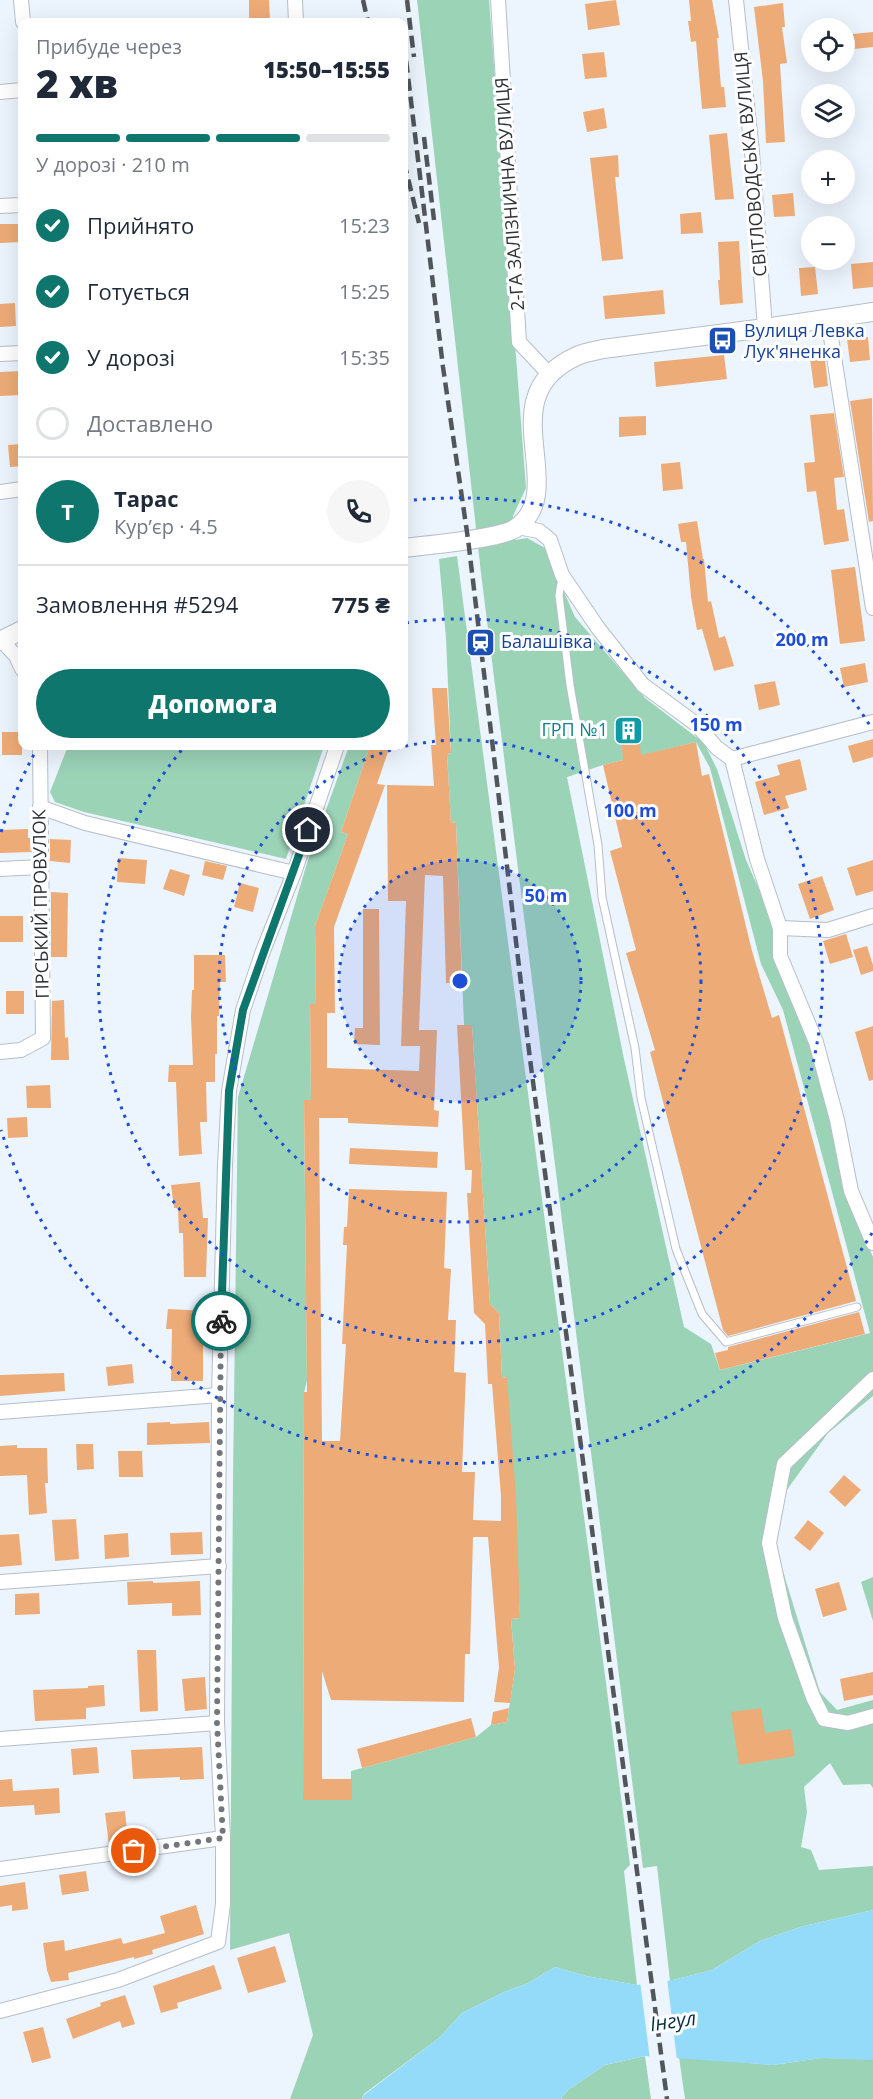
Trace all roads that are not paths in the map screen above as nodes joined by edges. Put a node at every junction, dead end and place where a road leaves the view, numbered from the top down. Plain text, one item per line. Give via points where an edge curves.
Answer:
1 (21, 0) edge
2 (295, 0) edge
3 (498, 0) edge
4 (736, 0) edge
5 (22, 18) edge
6 (296, 18) edge
7 (18, 90) edge
8 (0, 92) edge
9 (18, 205) edge
10 (0, 206) edge
11 (873, 312) edge
12 (828, 318) junction
13 (765, 328) junction
14 (18, 353) edge
15 (0, 354) edge
16 (550, 375) junction
17 (18, 490) edge
18 (0, 492) edge
19 (517, 527) junction
20 (408, 547) edge
21 (562, 575) junction
22 (873, 608) edge
23 (18, 632) edge
24 (1, 641) edge
25 (18, 660) edge
26 (873, 722) edge
27 (40, 750) edge
28 (336, 750) edge
29 (732, 759) junction
30 (40, 807) junction
31 (41, 867) junction
32 (0, 869) edge
33 (294, 873) junction
34 (873, 916) edge
35 (780, 928) junction
36 (0, 1052) edge
37 (873, 1243) edge
38 (857, 1307) dead end
39 (873, 1379) edge
40 (219, 1395) junction
41 (0, 1412) edge
42 (219, 1566) junction
43 (0, 1582) edge
44 (873, 1716) edge
45 (217, 1723) junction
46 (0, 1740) edge
47 (223, 1838) junction
48 (0, 1869) edge
49 (0, 2011) edge

1 - 5 street
2 - 6 street
3 - 16 street, 2-ГА ЗАЛІЗНИЧНА ВУЛИЦЯ via 519,342
4 - 13 street, СВІТЛОВОДСЬКА ВУЛИЦЯ
7 - 8 street
9 - 10 street
11 - 12 street
12 - 13 street
12 - 22 street
13 - 16 street via 603,348 566,362
14 - 15 street
16 - 19 street via 536,396 532,411 536,496 532,509
17 - 18 street
19 - 20 street via 494,536
19 - 21 street via 539,531 550,540
21 - 29 street via 643,685 696,724
21 - 38 lane via 561,619 598,845 602,897 635,1048 641,1098 676,1249 693,1294 702,1314 726,1342
23 - 24 street
24 - 25 street
26 - 29 street
27 - 30 street, ГІРСЬКИЙ ПРОВУЛОК
28 - 33 street
29 - 35 street via 757,859
30 - 31 street, ГІРСЬКИЙ ПРОВУЛОК
30 - 33 street via 85,823
31 - 32 street
31 - 36 street, ГІРСЬКИЙ ПРОВУЛОК via 43,1038 21,1050
33 - 40 street via 243,1010 229,1091
34 - 35 street via 828,930
35 - 37 street via 780,956 816,1042 851,1191
39 - 44 street via 784,1464 769,1543 785,1618 824,1719 848,1722
40 - 41 street
40 - 42 street
42 - 43 street
42 - 45 street
45 - 46 street
45 - 47 street
47 - 48 street
47 - 49 street via 223,1904 218,1942 118,1980

